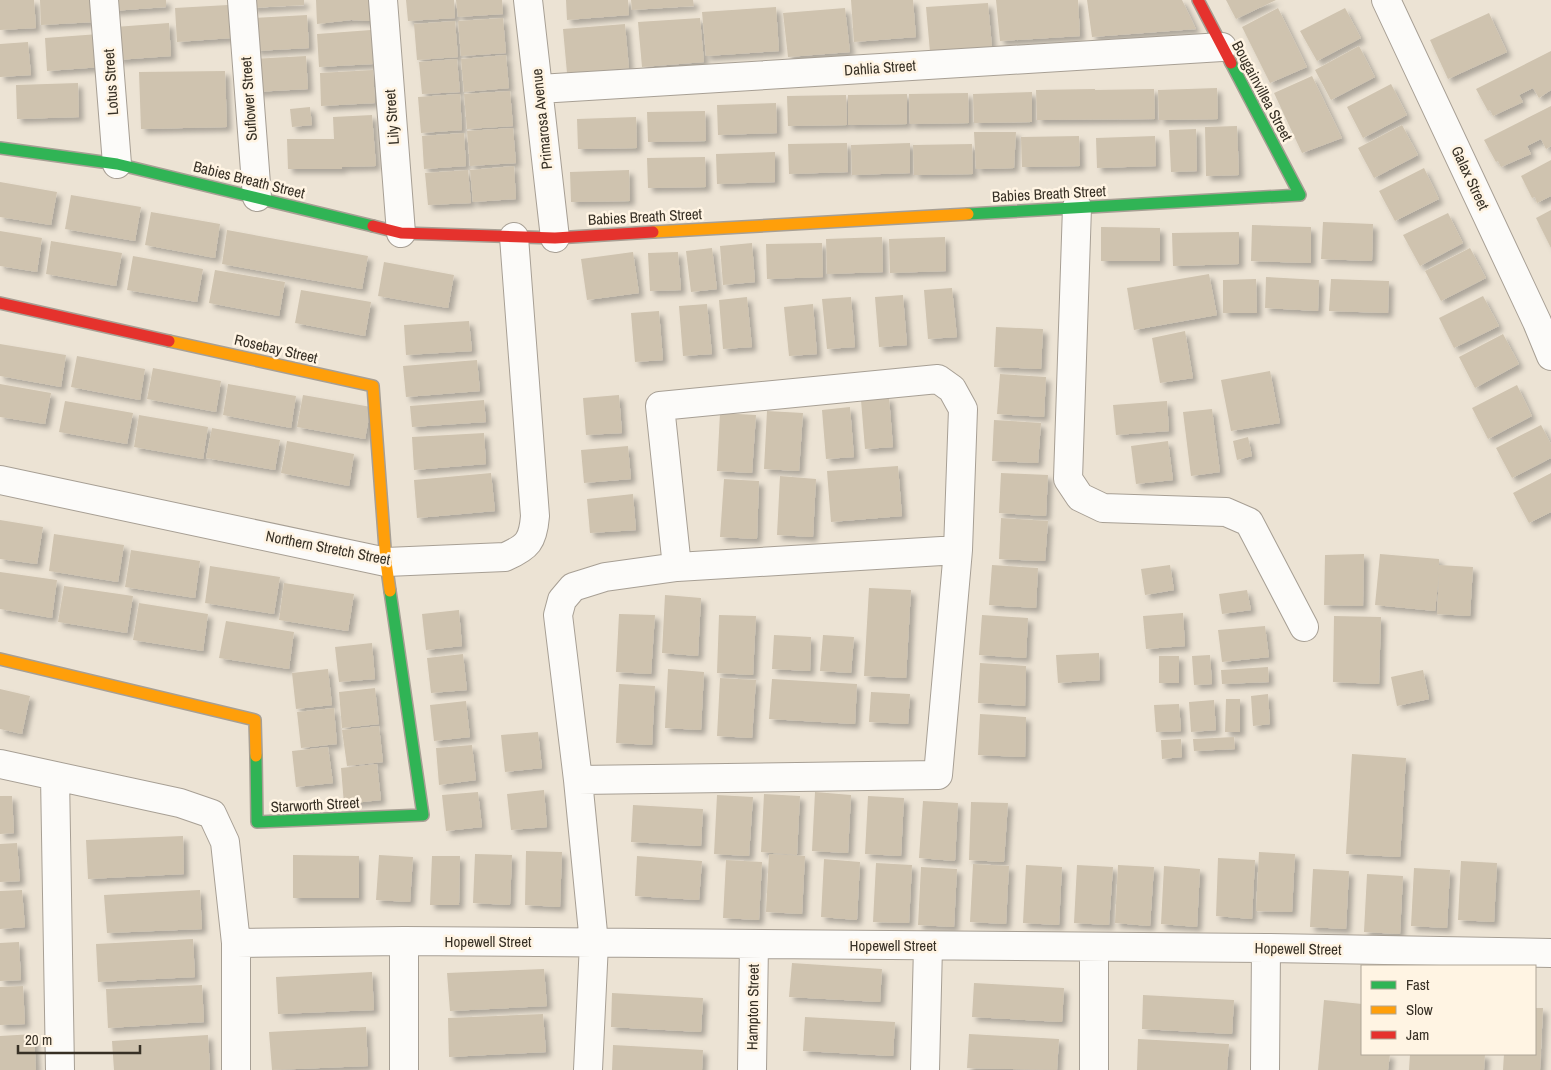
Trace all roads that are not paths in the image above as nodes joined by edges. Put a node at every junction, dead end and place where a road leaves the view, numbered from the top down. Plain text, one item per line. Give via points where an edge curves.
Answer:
1 (104, 0) edge
2 (242, 0) edge
3 (383, 0) edge
4 (528, 0) edge
5 (1198, 0) edge
6 (1386, 0) edge
7 (1222, 46) junction
8 (539, 89) junction
9 (0, 148) edge
10 (117, 164) junction
11 (1300, 195) joint
12 (257, 197) junction
13 (1077, 207) junction
14 (401, 233) junction
15 (514, 237) junction
16 (555, 238) junction
17 (0, 303) edge
18 (1544, 323) edge
19 (1551, 356) edge
20 (0, 480) edge
21 (958, 550) junction
22 (386, 562) junction
23 (677, 567) junction
24 (1304, 627) dead end
25 (0, 659) edge
26 (0, 764) edge
27 (55, 776) junction
28 (578, 780) junction
29 (404, 941) junction
30 (236, 942) junction
31 (594, 943) junction
32 (754, 944) junction
33 (928, 946) junction
34 (1094, 947) junction
35 (1266, 948) junction
36 (1551, 953) edge
37 (60, 1070) edge
38 (236, 1070) edge
39 (404, 1070) edge
40 (588, 1070) edge
41 (752, 1070) edge
42 (925, 1070) edge
43 (1094, 1070) edge
44 (1265, 1070) edge

1 - 10 street, Lotus Street
2 - 12 street, Suflower Street
3 - 14 street, Lily Street
4 - 8 street, Primarosa Avenue
5 - 7 street, Bougainvillea Street
6 - 18 street, Galax Street
7 - 8 street, Dahlia Street
7 - 11 street, Bougainvillea Street
8 - 16 street, Primarosa Avenue
9 - 10 street, Babies Breath Street
10 - 12 street, Babies Breath Street
11 - 13 street, Babies Breath Street
12 - 14 street, Babies Breath Street
13 - 16 street, Babies Breath Street
13 - 24 street via 1068,479 1080,497 1103,508 1226,512 1248,522
14 - 15 street, Babies Breath Street
15 - 16 street, Babies Breath Street
15 - 22 street, Northern Stretch Street via 534,533 518,552 505,557
17 - 22 street, Rosebay Street via 373,386
18 - 19 street, Galax Street
20 - 22 street, Northern Stretch Street
21 - 23 street
21 - 23 street via 963,409 952,389 938,379 660,406
21 - 28 street via 938,776
22 - 25 street, Starworth Street via 422,815 257,822 255,720
23 - 28 street via 588,581 573,588 562,600 558,615
26 - 27 street
27 - 30 street via 180,803 212,814 225,842
27 - 37 street
28 - 31 street
29 - 30 street, Hopewell Street
29 - 31 street, Hopewell Street
29 - 39 street
30 - 38 street
31 - 32 street, Hopewell Street
31 - 40 street
32 - 33 street, Hopewell Street
32 - 41 street, Hampton Street
33 - 34 street, Hopewell Street
33 - 42 street
34 - 35 street, Hopewell Street
34 - 43 street
35 - 36 street, Hopewell Street
35 - 44 street

